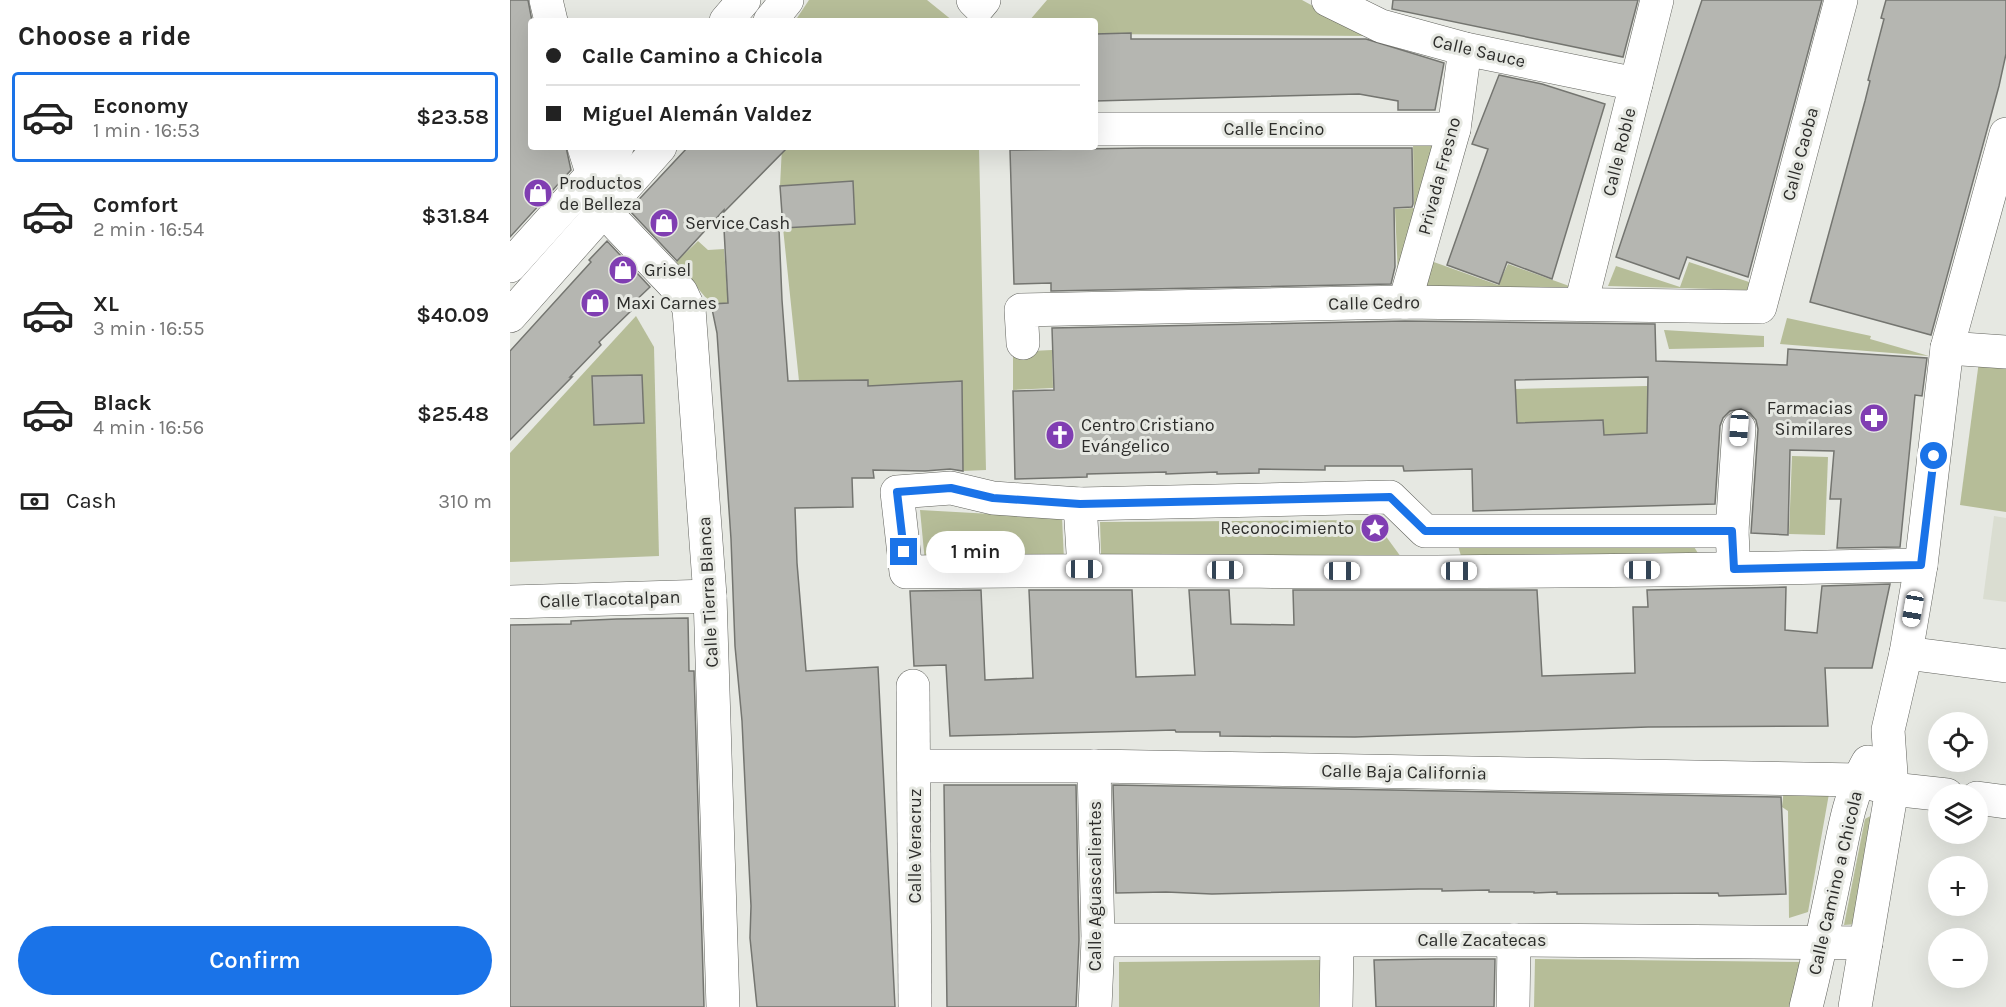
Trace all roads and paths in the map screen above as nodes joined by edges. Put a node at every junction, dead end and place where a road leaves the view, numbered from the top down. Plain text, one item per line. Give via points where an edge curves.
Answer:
1 (546, 0) edge
2 (744, 0) edge
3 (788, 0) edge
4 (973, 0) edge
5 (984, 0) edge
6 (1328, 0) edge
7 (1657, 0) edge
8 (1841, 0) edge
9 (550, 18) edge
10 (729, 18) edge
11 (773, 18) edge
12 (1465, 49) junction
13 (1636, 84) junction
14 (1098, 129) edge
15 (1454, 129) junction
16 (2006, 134) edge
17 (611, 150) edge
18 (657, 150) edge
19 (588, 162) edge
20 (604, 211) junction
21 (510, 266) edge
22 (1405, 302) junction
23 (1581, 304) junction
24 (1760, 307) joint
25 (510, 316) edge
26 (1023, 343) dead end
27 (1947, 348) junction
28 (2006, 352) edge
29 (1739, 428) dead end
30 (1080, 504) junction
31 (1425, 531) junction
32 (1732, 531) junction
33 (1921, 565) junction
34 (1084, 569) junction
35 (1734, 569) junction
36 (1437, 572) junction
37 (710, 596) junction
38 (510, 602) edge
39 (1906, 654) junction
40 (2006, 666) edge
41 (913, 686) dead end
42 (1888, 730) junction
43 (915, 766) junction
44 (1094, 766) junction
45 (1858, 780) junction
46 (1892, 789) junction
47 (1928, 793) edge
48 (1988, 800) edge
49 (2006, 802) edge
50 (1098, 940) junction
51 (1337, 940) junction
52 (1514, 940) junction
53 (1822, 942) junction
54 (1866, 943) junction
55 (723, 1007) edge
56 (915, 1007) edge
57 (1095, 1007) edge
58 (1336, 1007) edge
59 (1513, 1007) edge
60 (1806, 1007) edge
61 (1855, 1007) edge

1 - 9 street
2 - 10 street
3 - 11 street
4 - 5 street via 979,6
6 - 12 street, Calle Sauce via 1382,26
7 - 13 street, Calle Roble
8 - 24 street, Calle Caoba
12 - 13 street, Calle Sauce
12 - 15 street, Privada Fresno
13 - 23 street, Calle Roble
14 - 15 street, Calle Encino
15 - 22 street, Privada Fresno
16 - 27 street, Calle Camino a Chicola
17 - 19 street
18 - 20 street
19 - 20 street
19 - 21 street
20 - 25 street
20 - 37 street, Calle Tierra Blanca via 681,292 689,309
22 - 23 street, Calle Cedro
22 - 26 street, Calle Cedro via 1021,310
23 - 24 street, Calle Cedro
27 - 28 street
27 - 33 street, Calle Camino a Chicola
29 - 32 street
30 - 31 street via 1390,497
30 - 34 street
30 - 34 street via 993,498 951,488 897,492 906,572
31 - 32 street
31 - 36 street
32 - 35 street
33 - 35 street
33 - 39 street, Calle Camino a Chicola
34 - 36 street
35 - 36 street
37 - 38 street, Calle Tlacotalpan
37 - 55 street, Calle Tierra Blanca
39 - 40 street
39 - 42 street, Calle Camino a Chicola
41 - 43 street, Calle Veracruz
42 - 45 street, Calle Camino a Chicola
42 - 46 street, Calle Camino a Chicola
43 - 44 street, Calle Baja California
43 - 56 street, Calle Veracruz
44 - 45 street, Calle Baja California
44 - 50 street, Calle Aguascalientes
45 - 46 street, Calle Baja California
45 - 53 street, Calle Camino a Chicola
46 - 47 street, Calle Baja California
46 - 54 street, Calle Camino a Chicola
48 - 49 street
50 - 51 street, Calle Zacatecas
50 - 57 street, Calle Aguascalientes
51 - 52 street, Calle Zacatecas
51 - 58 street
52 - 53 street, Calle Zacatecas
52 - 59 street
53 - 54 street, Calle Zacatecas
53 - 60 street, Calle Camino a Chicola
54 - 61 street, Calle Camino a Chicola

